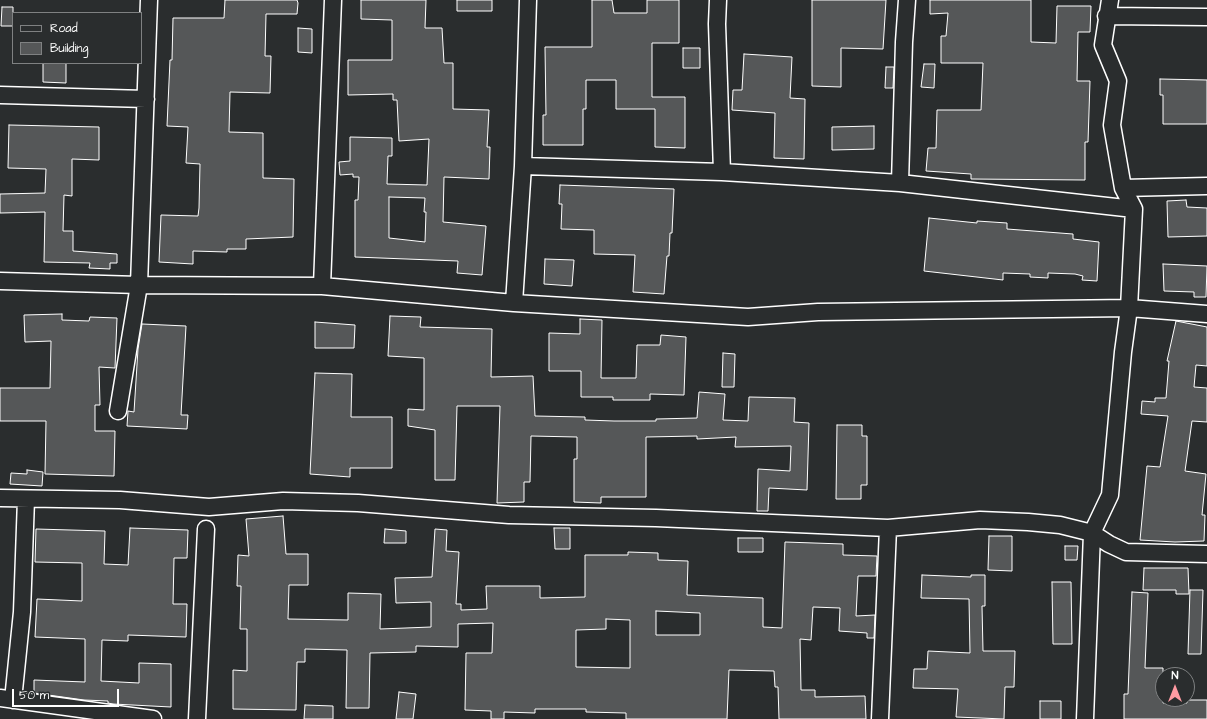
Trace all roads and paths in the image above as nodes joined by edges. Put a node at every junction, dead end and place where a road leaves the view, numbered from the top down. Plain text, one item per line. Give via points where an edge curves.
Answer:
1 (149, 0) edge
2 (333, 0) edge
3 (528, 0) edge
4 (718, 0) edge
5 (907, 0) edge
6 (1110, 0) edge
7 (1106, 16) junction
8 (1207, 17) edge
9 (0, 95) edge
10 (146, 99) junction
11 (523, 166) junction
12 (722, 172) junction
13 (900, 183) junction
14 (1207, 186) edge
15 (1123, 188) junction
16 (1134, 210) junction
17 (0, 281) edge
18 (139, 285) junction
19 (322, 286) junction
20 (514, 303) junction
21 (1129, 308) junction
22 (1207, 314) edge
23 (118, 411) dead end
24 (0, 498) edge
25 (26, 499) junction
26 (888, 528) junction
27 (206, 529) dead end
28 (1092, 533) junction
29 (1207, 554) edge
30 (6, 699) edge
31 (153, 719) edge
32 (197, 719) edge
33 (880, 719) edge
34 (1086, 719) edge

1 - 10 street
2 - 19 street
3 - 11 street
4 - 12 street
5 - 13 street via 903,50
6 - 7 street
7 - 8 street
7 - 15 street via 1102,45 1118,81 1112,125
9 - 10 street
10 - 18 street
11 - 12 street
11 - 20 street
12 - 13 street
13 - 16 street
14 - 15 street
15 - 16 street
16 - 21 street
17 - 18 street
18 - 19 street
18 - 23 street
19 - 20 street
20 - 21 street via 748,317 818,312
21 - 22 street
21 - 28 street via 1110,495
24 - 25 street
25 - 26 street via 120,500 209,508 283,501 350,503 509,515 656,518
25 - 30 street via 22,612
26 - 28 street via 980,520 1054,525
26 - 33 street
27 - 32 street
28 - 29 street via 1126,552
28 - 34 street
30 - 31 street

